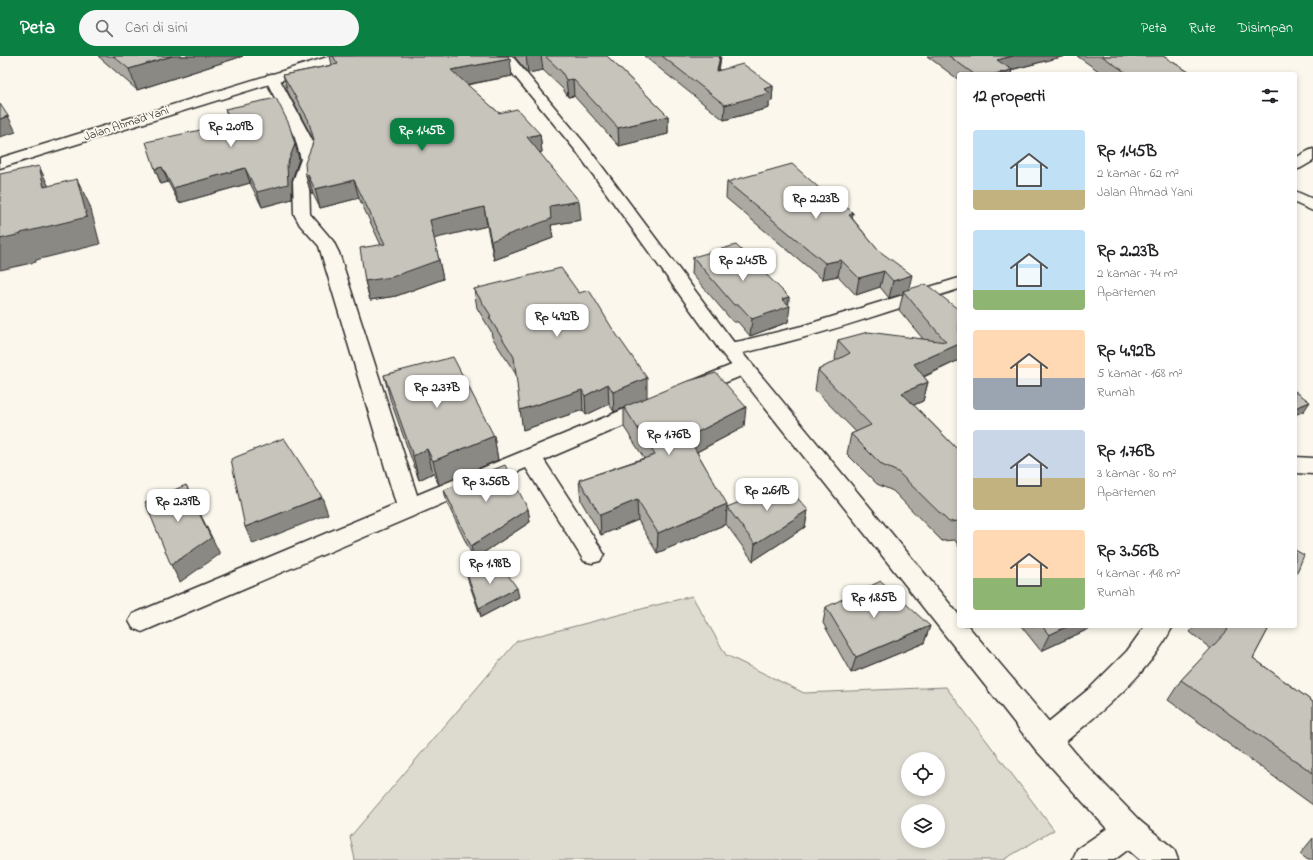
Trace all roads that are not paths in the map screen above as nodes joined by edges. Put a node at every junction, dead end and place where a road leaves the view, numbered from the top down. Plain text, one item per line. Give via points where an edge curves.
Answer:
1 (308, 56) edge
2 (345, 56) edge
3 (505, 56) edge
4 (272, 78) junction
5 (0, 150) edge
6 (1313, 154) edge
7 (0, 163) edge
8 (1297, 164) edge
9 (1297, 197) edge
10 (1313, 206) edge
11 (957, 284) edge
12 (728, 348) junction
13 (744, 367) junction
14 (530, 457) junction
15 (1297, 465) edge
16 (1313, 466) edge
17 (409, 508) junction
18 (592, 554) dead end
19 (142, 621) dead end
20 (1159, 628) edge
21 (1046, 741) junction
22 (1129, 831) junction
23 (1088, 860) edge
24 (1163, 860) edge

1 - 5 street
2 - 4 street, Jalan Ahmad Yani
3 - 12 street via 581,148
4 - 7 street, Jalan Ahmad Yani
4 - 17 street via 303,138 309,159 301,181 302,214 327,245 330,253
6 - 8 street
9 - 10 street
11 - 12 street via 807,331
12 - 13 street
13 - 14 street
13 - 21 street
14 - 17 street
14 - 18 street
15 - 16 street
17 - 19 street
20 - 21 street via 1136,659 1105,691
21 - 22 street
22 - 23 street
22 - 24 street

